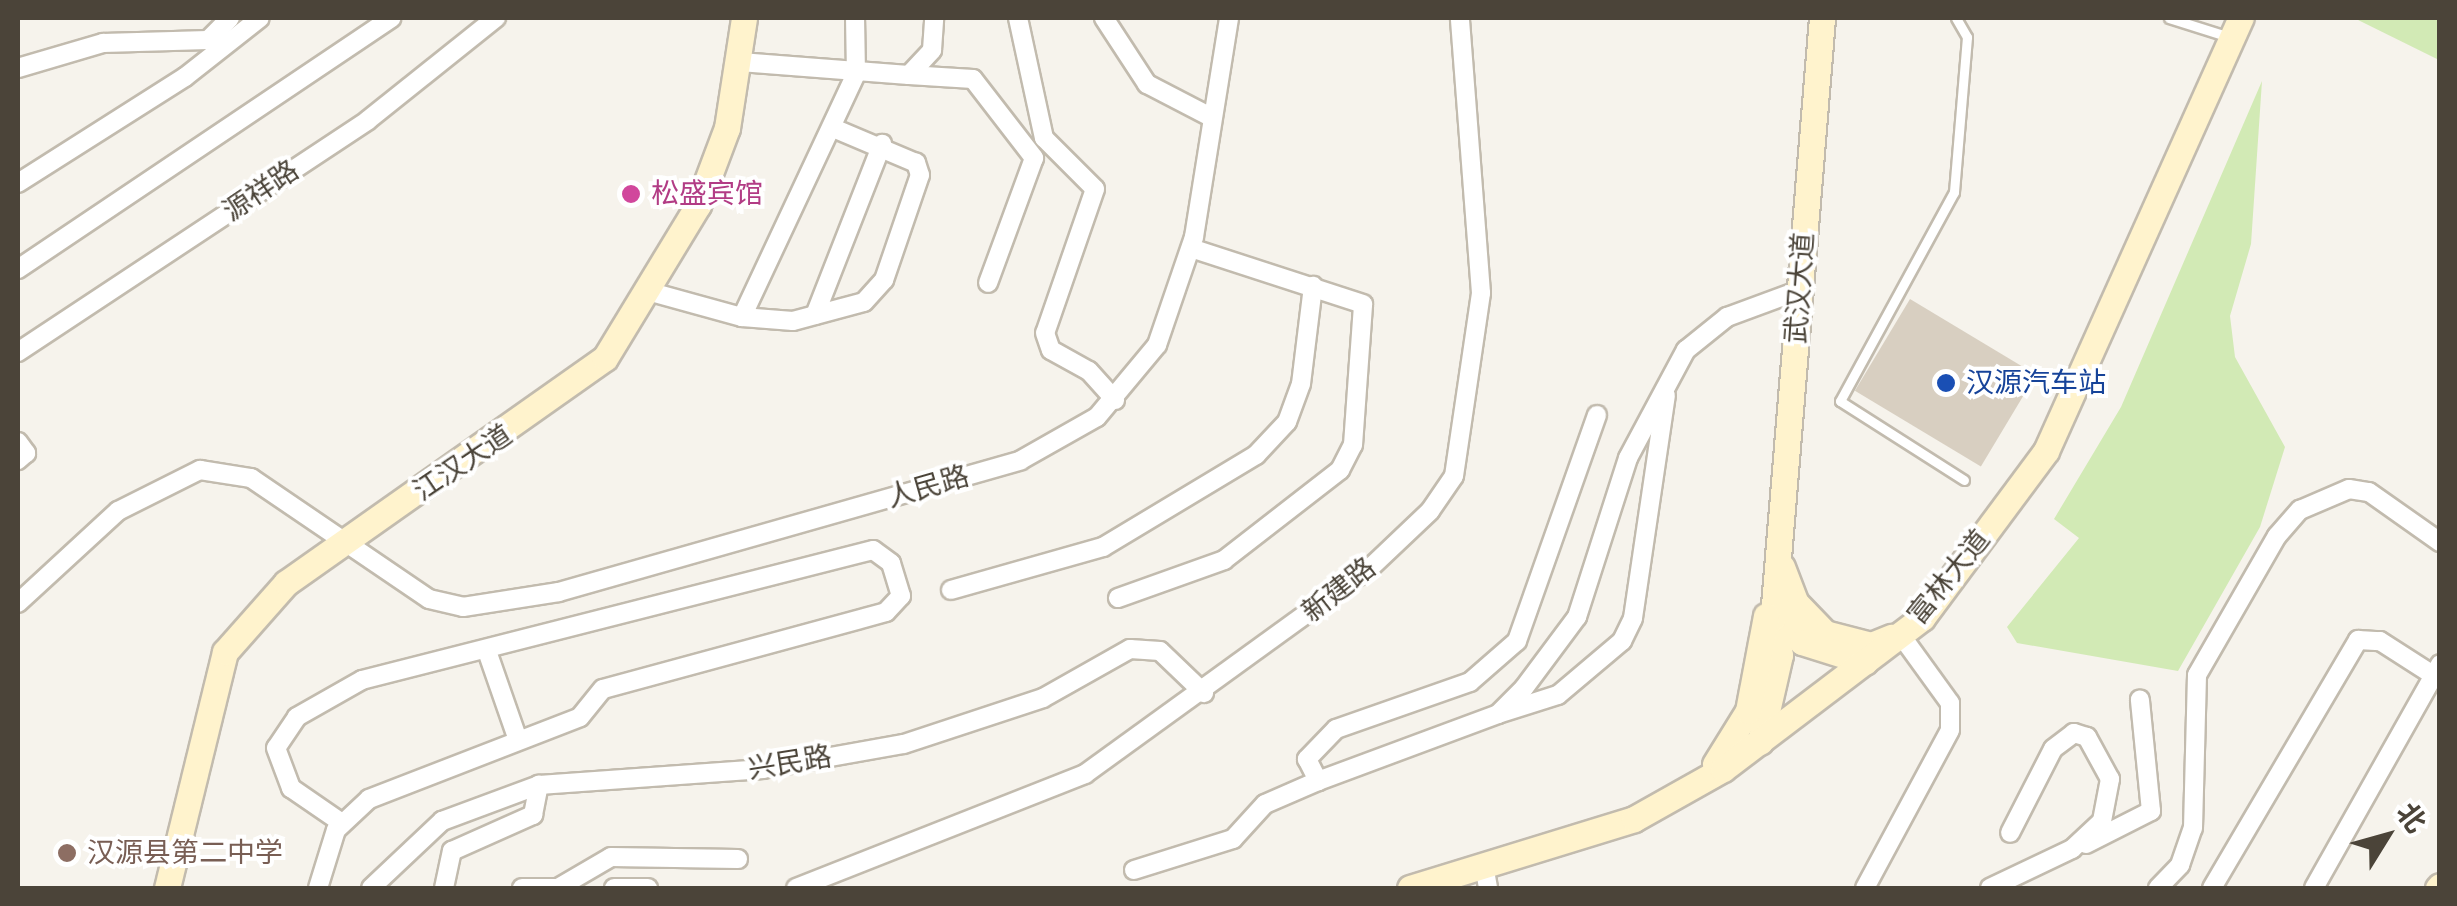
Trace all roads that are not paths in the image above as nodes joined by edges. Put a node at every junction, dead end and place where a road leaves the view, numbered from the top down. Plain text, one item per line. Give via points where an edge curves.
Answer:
1 (230, 18) edge
2 (260, 18) edge
3 (392, 18) edge
4 (496, 18) edge
5 (744, 18) edge
6 (855, 18) edge
7 (934, 18) edge
8 (1018, 18) edge
9 (1104, 18) edge
10 (1229, 18) edge
11 (1460, 18) edge
12 (1822, 18) edge
13 (1956, 18) edge
14 (2170, 18) edge
15 (2238, 26) edge
16 (740, 62) junction
17 (18, 68) edge
18 (856, 74) junction
19 (909, 75) junction
20 (1211, 117) junction
21 (832, 128) junction
22 (882, 144) junction
23 (18, 183) edge
24 (1191, 248) junction
25 (18, 269) edge
26 (988, 284) dead end
27 (1312, 286) junction
28 (1800, 290) junction
29 (652, 292) junction
30 (815, 315) junction
31 (742, 317) junction
32 (18, 352) edge
33 (1668, 380) junction
34 (1115, 400) junction
35 (1597, 415) dead end
36 (18, 442) edge
37 (18, 460) edge
38 (1964, 480) dead end
39 (351, 539) junction
40 (2440, 542) edge
41 (1779, 556) junction
42 (950, 590) dead end
43 (1118, 598) dead end
44 (18, 603) edge
45 (1900, 634) junction
46 (487, 651) junction
47 (1864, 662) junction
48 (2436, 669) edge
49 (1204, 694) junction
50 (2140, 700) dead end
51 (1498, 714) junction
52 (517, 737) junction
53 (1759, 743) junction
54 (1318, 781) junction
55 (539, 785) junction
56 (1688, 788) junction
57 (342, 823) junction
58 (2010, 833) dead end
59 (2072, 848) junction
60 (738, 858) dead end
61 (1134, 870) dead end
62 (1486, 877) edge
63 (167, 888) edge
64 (318, 888) edge
65 (371, 888) edge
66 (444, 888) edge
67 (522, 888) edge
68 (557, 888) edge
69 (614, 888) edge
70 (648, 888) edge
71 (796, 888) edge
72 (1410, 888) edge
73 (1866, 888) edge
74 (1990, 888) edge
75 (2158, 888) edge
76 (2212, 888) edge
77 (2314, 888) edge

1 - 17 street via 208,40 103,43
2 - 23 street via 185,77
3 - 25 street
4 - 32 street, 源祥路 via 368,120
5 - 16 main road, 江汉大道
6 - 18 street
7 - 19 street via 932,50
8 - 34 street via 1044,138 1095,190 1044,333 1051,350 1089,370
9 - 20 street via 1147,84
10 - 20 street, 人民路
11 - 49 street, 新建路 via 1483,244 1454,476 1370,568
12 - 28 main road, 武汉大道
13 - 38 lane via 1967,36 1954,192 1840,401
14 - 15 lane via 2213,37
15 - 45 main road, 富林大道 via 2046,451
16 - 18 street
16 - 29 main road, 江汉大道 via 698,205
18 - 19 street
18 - 21 street
19 - 26 street via 974,80 1034,158
20 - 24 street, 人民路
21 - 22 street
21 - 31 street
22 - 30 street
22 - 30 street via 916,162 920,176 884,280 864,302
24 - 27 street
24 - 34 street, 人民路 via 1157,346
27 - 42 street via 1301,384 1286,422 1256,455 1103,547
27 - 43 street via 1351,296 1368,312 1352,444 1340,470 1224,560
28 - 33 street via 1726,317 1686,350
28 - 41 main road, 武汉大道
29 - 31 street
29 - 39 main road, 江汉大道 via 605,358 564,392
30 - 31 street via 768,325
33 - 51 street via 1628,458 1577,617
33 - 51 street via 1634,618 1609,655 1558,695
34 - 39 street, 人民路 via 1021,460 559,592 463,608 429,600
35 - 54 street via 1517,640 1470,682 1336,729 1307,759
36 - 37 street via 26,453
39 - 44 street, 人民路 via 251,478 200,470 131,501
39 - 63 main road, 江汉大道 via 286,583 225,652
40 - 75 street via 2368,492 2348,489 2300,510 2277,536 2196,675 2193,828 2180,865
41 - 45 main road via 1787,587 1824,633 1872,644
41 - 47 main road via 1776,605 1791,634
41 - 53 main road via 1780,655
41 - 56 main road via 1748,711
45 - 47 main road, 富林大道
45 - 73 street via 1950,703 1950,730
46 - 52 street
46 - 52 street via 873,550 899,583 902,596 886,612 603,689 590,712
46 - 57 street via 402,664 284,728 280,772 306,804
47 - 53 main road, 富林大道
48 - 76 street via 2380,641 2358,640
48 - 77 street
49 - 55 street, 兴民路 via 1160,650 1130,649 1044,698 904,744 763,769
49 - 71 street, 新建路 via 1045,796
50 - 59 street via 2150,811
51 - 54 street
52 - 57 street via 369,799
53 - 56 main road, 富林大道
54 - 61 street via 1265,804 1233,839
55 - 65 street, 兴民路 via 442,822
55 - 66 street via 533,815 452,852
56 - 62 main road, 富林大道 via 1634,819
57 - 64 street
58 - 59 street via 2054,749 2074,733 2097,748 2110,778 2102,821
59 - 74 street
60 - 68 street via 611,857
62 - 72 main road, 富林大道
67 - 68 street
69 - 70 street

